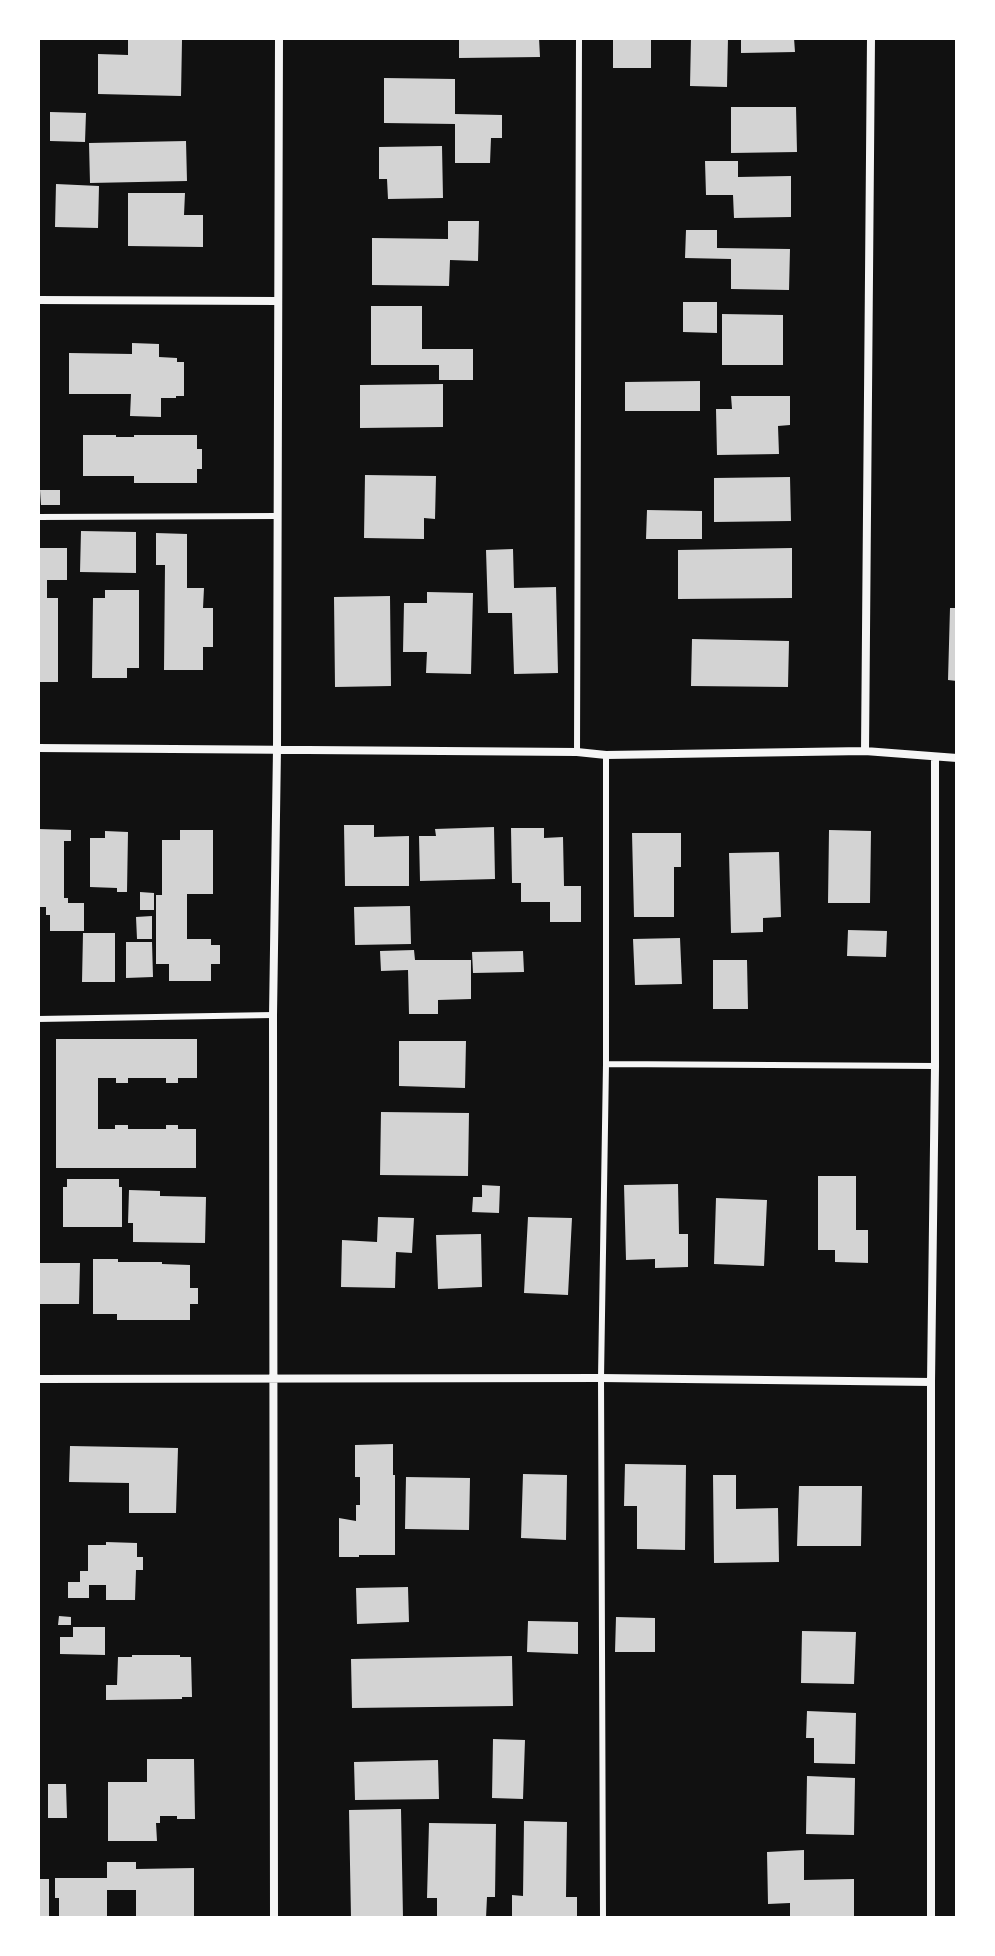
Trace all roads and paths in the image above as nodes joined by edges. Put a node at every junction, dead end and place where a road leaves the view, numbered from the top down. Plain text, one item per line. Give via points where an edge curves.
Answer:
1 (279, 38) edge
2 (579, 38) edge
3 (871, 38) edge
4 (38, 300) edge
5 (277, 301) junction
6 (277, 516) junction
7 (38, 517) edge
8 (38, 748) edge
9 (277, 749) junction
10 (865, 751) junction
11 (577, 752) junction
12 (606, 755) junction
13 (935, 758) junction
14 (957, 758) edge
15 (273, 1015) junction
16 (38, 1019) edge
17 (606, 1064) junction
18 (935, 1066) junction
19 (601, 1378) junction
20 (38, 1379) edge
21 (274, 1379) junction
22 (931, 1382) junction
23 (274, 1918) edge
24 (603, 1918) edge
25 (931, 1918) edge

1 - 5 street
2 - 11 lane
3 - 10 street
4 - 5 street
5 - 6 street
6 - 7 lane
6 - 9 street
8 - 9 street
9 - 11 street
9 - 15 street
10 - 12 street
10 - 13 street
11 - 12 street
12 - 17 lane
13 - 14 street
13 - 18 street
15 - 16 lane
15 - 21 street
17 - 18 lane
17 - 19 lane
18 - 22 street
19 - 21 street
19 - 22 street
19 - 24 lane
20 - 21 street
21 - 23 street
22 - 25 street

